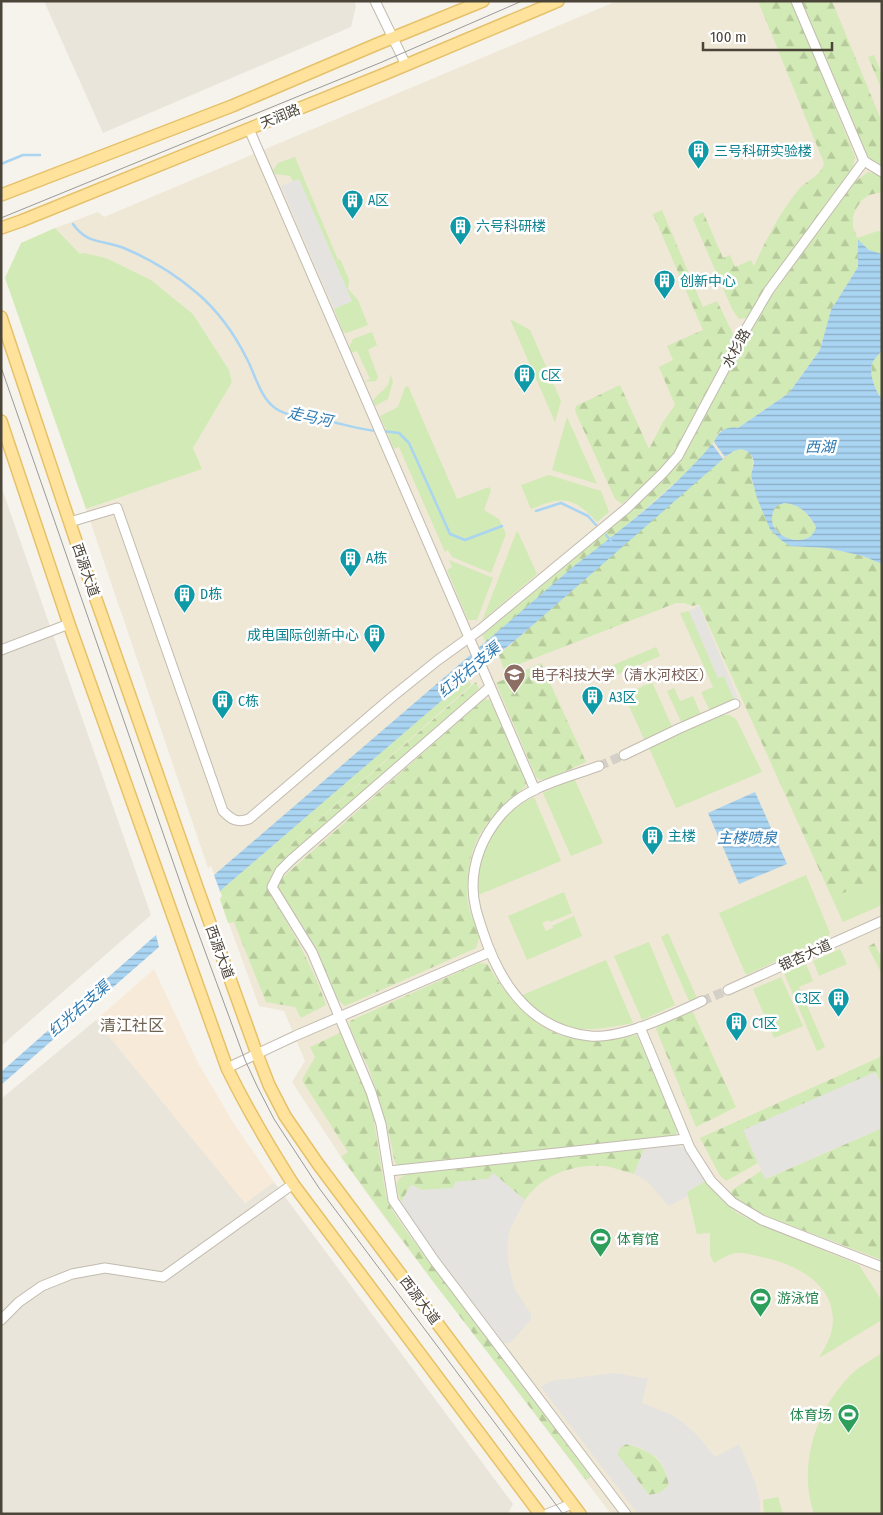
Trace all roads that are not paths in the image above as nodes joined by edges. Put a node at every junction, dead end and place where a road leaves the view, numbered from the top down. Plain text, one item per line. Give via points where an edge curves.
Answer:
1 (375, 1) edge
2 (484, 1) edge
3 (558, 1) edge
4 (796, 1) edge
5 (393, 38) junction
6 (406, 65) junction
7 (249, 129) junction
8 (864, 161) junction
9 (882, 172) edge
10 (1, 195) edge
11 (1, 228) edge
12 (1, 316) edge
13 (1, 421) edge
14 (70, 522) junction
15 (69, 624) junction
16 (468, 638) junction
17 (1, 650) edge
18 (490, 687) junction
19 (735, 704) dead end
20 (624, 755) tunnel mouth
21 (599, 766) tunnel mouth
22 (535, 790) junction
23 (882, 921) edge
24 (490, 952) junction
25 (728, 990) tunnel mouth
26 (702, 1001) tunnel mouth
27 (340, 1017) junction
28 (640, 1026) junction
29 (257, 1054) junction
30 (227, 1068) junction
31 (686, 1139) junction
32 (389, 1171) junction
33 (292, 1184) junction
34 (882, 1267) edge
35 (1, 1320) edge
36 (572, 1504) junction
37 (540, 1514) edge
38 (547, 1514) edge
39 (580, 1514) edge
40 (626, 1514) edge

1 - 5 street
2 - 5 main road, 天润路
3 - 6 main road, 天润路
4 - 8 street
5 - 6 street
5 - 10 main road, 天润路 via 232,106
6 - 7 main road, 天润路
7 - 11 main road, 天润路
7 - 16 street
8 - 9 street
8 - 16 street, 水杉路 via 769,290 670,466 627,508
12 - 14 main road, 西源大道
13 - 15 main road
14 - 16 street, 水杉路 via 117,508 223,811 235,821 249,819 385,702
14 - 29 main road, 西源大道
15 - 17 street
15 - 30 main road
16 - 18 street
18 - 22 street
18 - 27 street via 291,860 275,878 272,887 275,894 312,952
19 - 20 street
21 - 22 street
22 - 24 street via 502,814 485,837 478,857 474,904
23 - 25 street, 银杏大道
24 - 27 street
24 - 28 street via 513,995 549,1024 577,1034 601,1036
26 - 28 street
27 - 29 street
27 - 32 street via 371,1092 381,1124
28 - 31 street
29 - 30 street
29 - 36 main road, 西源大道 via 286,1116 318,1164
30 - 33 main road via 263,1138
31 - 32 street
31 - 34 street via 711,1181 732,1202 762,1220
32 - 40 street via 393,1200 402,1214
33 - 35 street via 163,1277 105,1268 72,1274 42,1286
33 - 37 main road
36 - 38 street
36 - 39 main road, 西源大道

